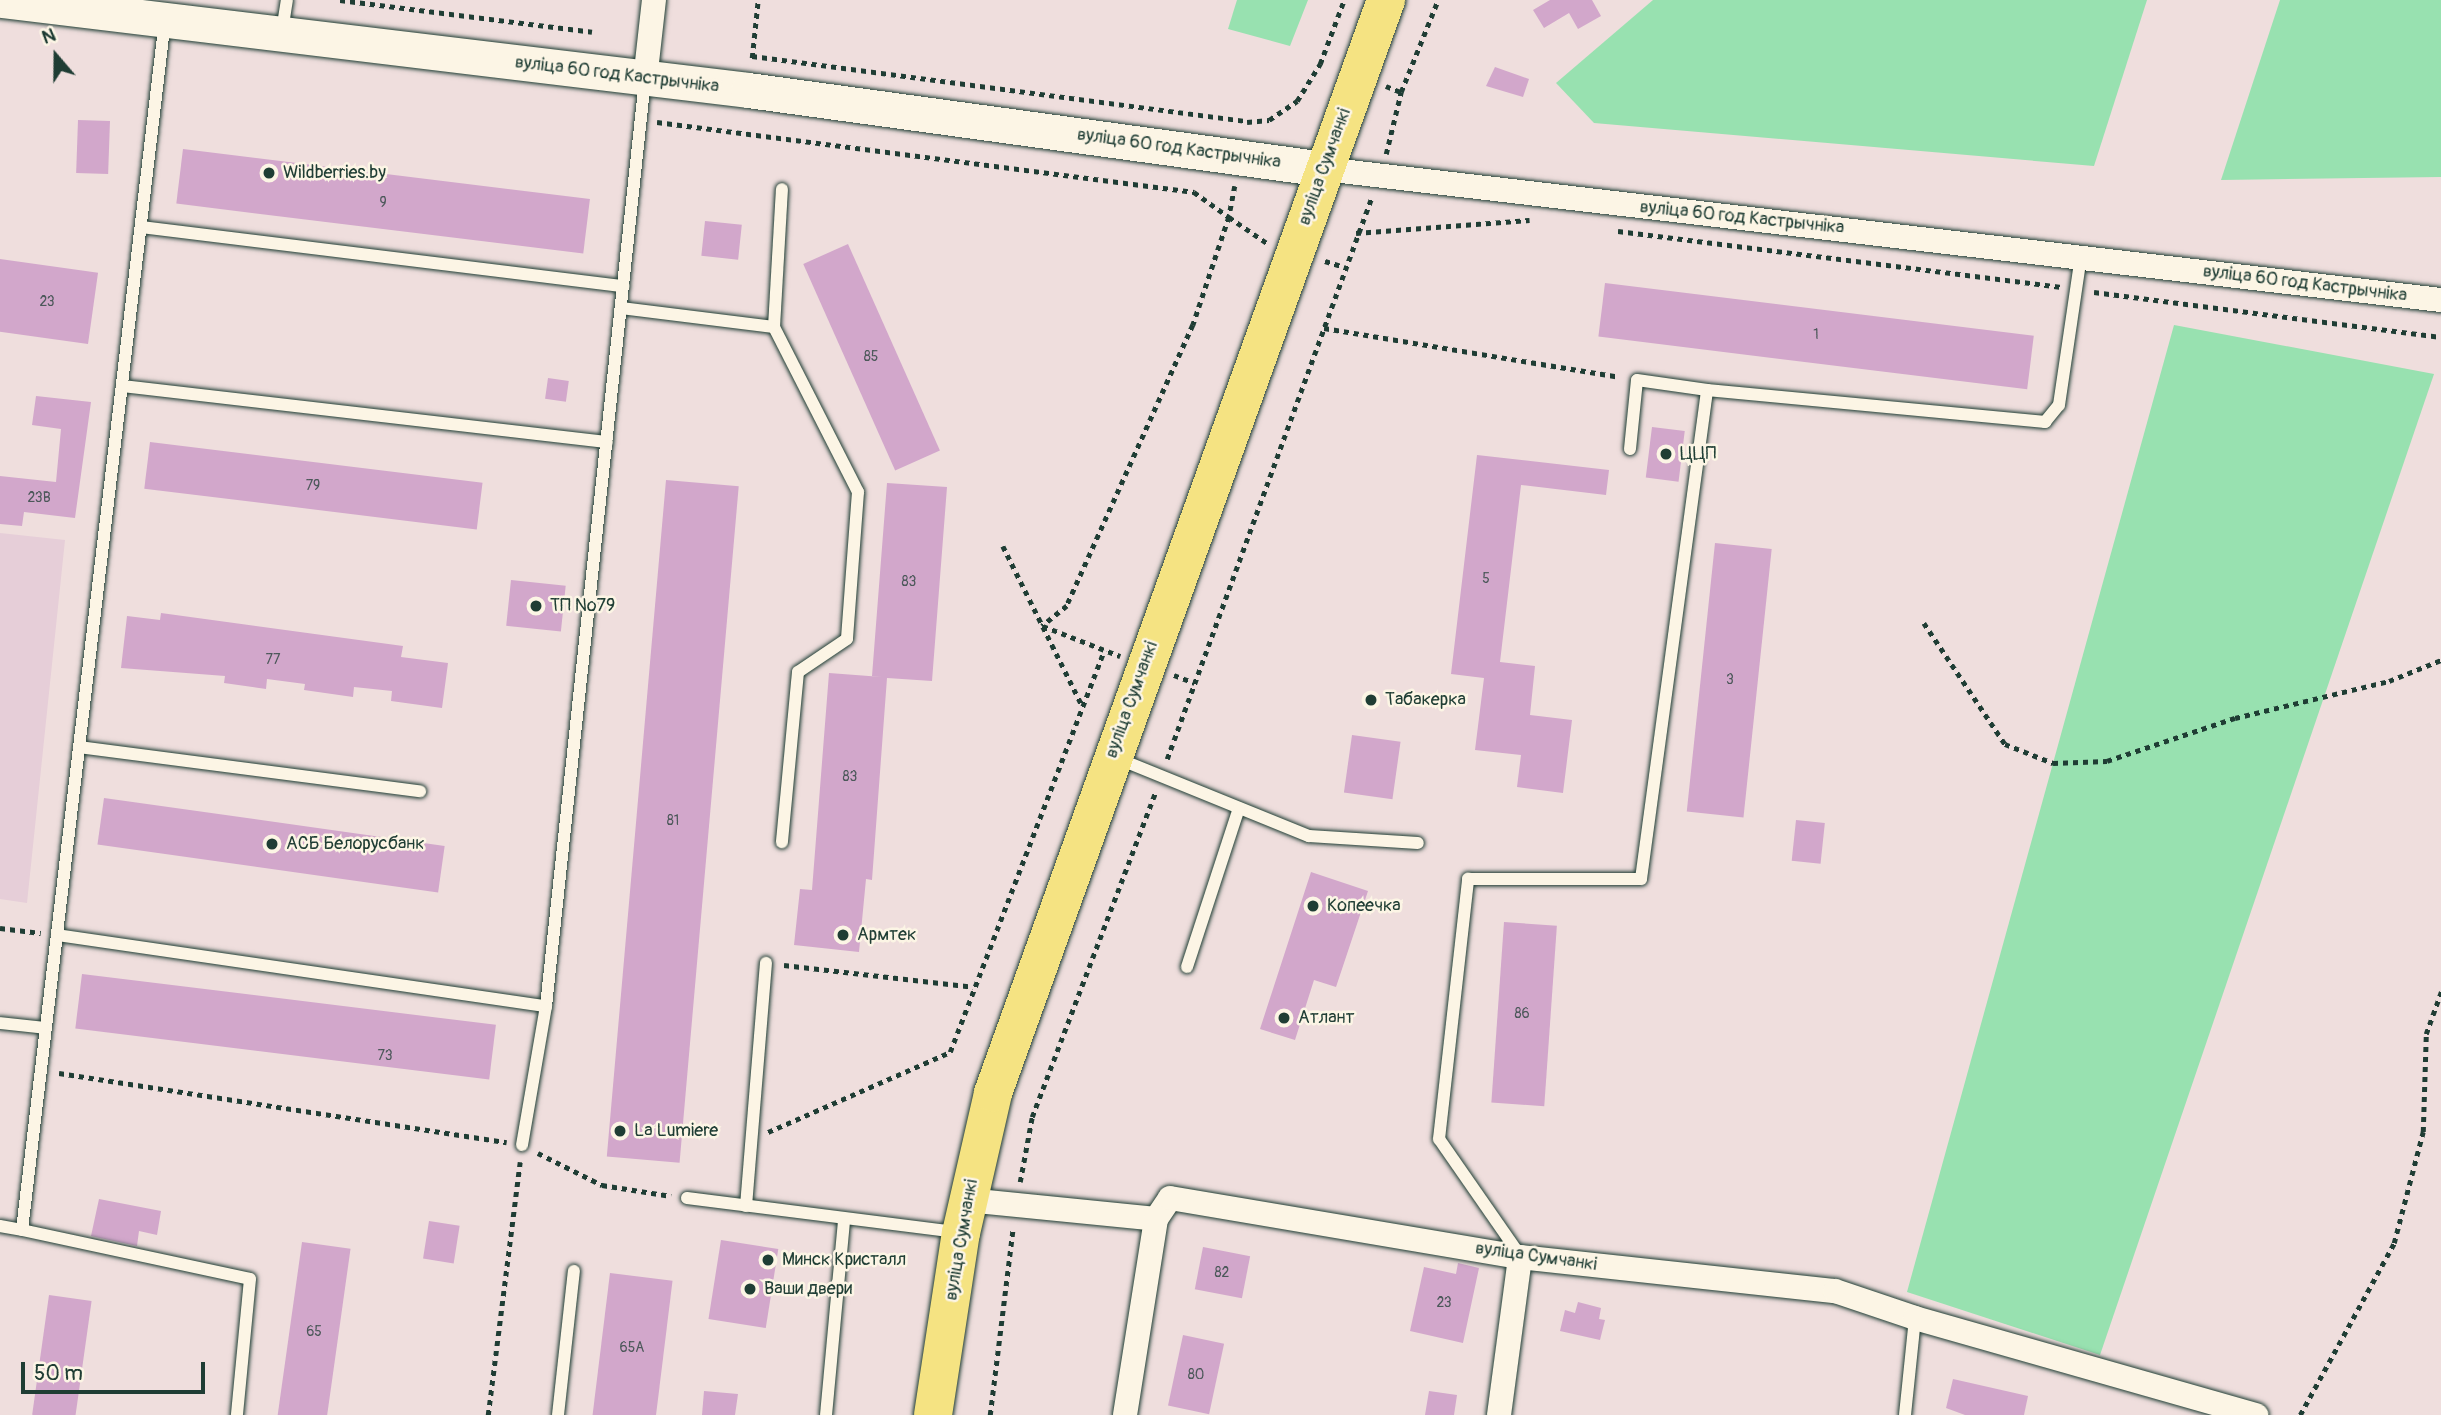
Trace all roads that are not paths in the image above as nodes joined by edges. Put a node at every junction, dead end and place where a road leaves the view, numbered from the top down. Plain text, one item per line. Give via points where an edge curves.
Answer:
1 (1, 0) edge
2 (287, 0) edge
3 (654, 0) edge
4 (1386, 0) edge
5 (165, 20) junction
6 (281, 35) junction
7 (645, 80) junction
8 (1324, 169) junction
9 (782, 189) dead end
10 (141, 227) junction
11 (2081, 256) junction
12 (623, 286) junction
13 (2441, 300) edge
14 (621, 308) junction
15 (774, 327) junction
16 (122, 386) junction
17 (1707, 390) junction
18 (607, 442) junction
19 (1630, 449) dead end
20 (79, 747) junction
21 (1112, 756) junction
22 (420, 791) dead end
23 (1239, 808) junction
24 (782, 842) dead end
25 (1418, 843) dead end
26 (57, 935) junction
27 (766, 963) road end
28 (1187, 967) dead end
29 (546, 1006) junction
30 (0, 1023) edge
31 (46, 1028) junction
32 (522, 1145) road end
33 (688, 1198) road end
34 (746, 1206) junction
35 (964, 1216) junction
36 (1156, 1219) junction
37 (844, 1220) junction
38 (0, 1226) edge
39 (22, 1230) junction
40 (1520, 1257) junction
41 (574, 1271) dead end
42 (1915, 1318) junction
43 (237, 1415) edge
44 (558, 1415) edge
45 (827, 1415) edge
46 (933, 1415) edge
47 (1125, 1415) edge
48 (1499, 1415) edge
49 (1905, 1415) edge
50 (2256, 1415) edge

1 - 5 street, вуліца 60 год Кастрычніка
2 - 6 lane
3 - 7 street
4 - 8 main road, вуліца Сумчанкі
5 - 6 street, вуліца 60 год Кастрычніка
5 - 10 lane
6 - 7 street, вуліца 60 год Кастрычніка
7 - 8 street, вуліца 60 год Кастрычніка
7 - 12 lane
8 - 11 street, вуліца 60 год Кастрычніка
8 - 21 main road, вуліца Сумчанкі
9 - 15 lane
10 - 12 lane
10 - 16 lane
11 - 13 street, вуліца 60 год Кастрычніка
11 - 17 lane via 2059,405 2045,422
12 - 14 lane
14 - 15 lane
14 - 18 lane
15 - 24 lane via 858,492 848,639 798,672
16 - 18 lane
16 - 20 lane
17 - 19 lane via 1637,380
17 - 40 lane via 1641,879 1468,879 1439,1139
18 - 29 lane
20 - 22 lane
20 - 26 lane
21 - 23 lane
21 - 35 main road, вуліца Сумчанкі via 993,1093
23 - 25 lane via 1309,836
23 - 28 lane
26 - 29 lane
26 - 31 lane
27 - 34 lane
29 - 32 lane
30 - 31 lane
31 - 39 lane
33 - 34 lane
34 - 37 lane
35 - 36 street via 1016,1208
35 - 37 lane
35 - 46 main road, вуліца Сумчанкі
36 - 40 street, вуліца Сумчанкі via 1170,1198
36 - 47 street
37 - 45 lane
38 - 39 lane
39 - 43 lane via 250,1279
40 - 42 street, вуліца Сумчанкі via 1835,1291
40 - 48 street
41 - 44 lane
42 - 49 lane
42 - 50 street, вуліца Сумчанкі

